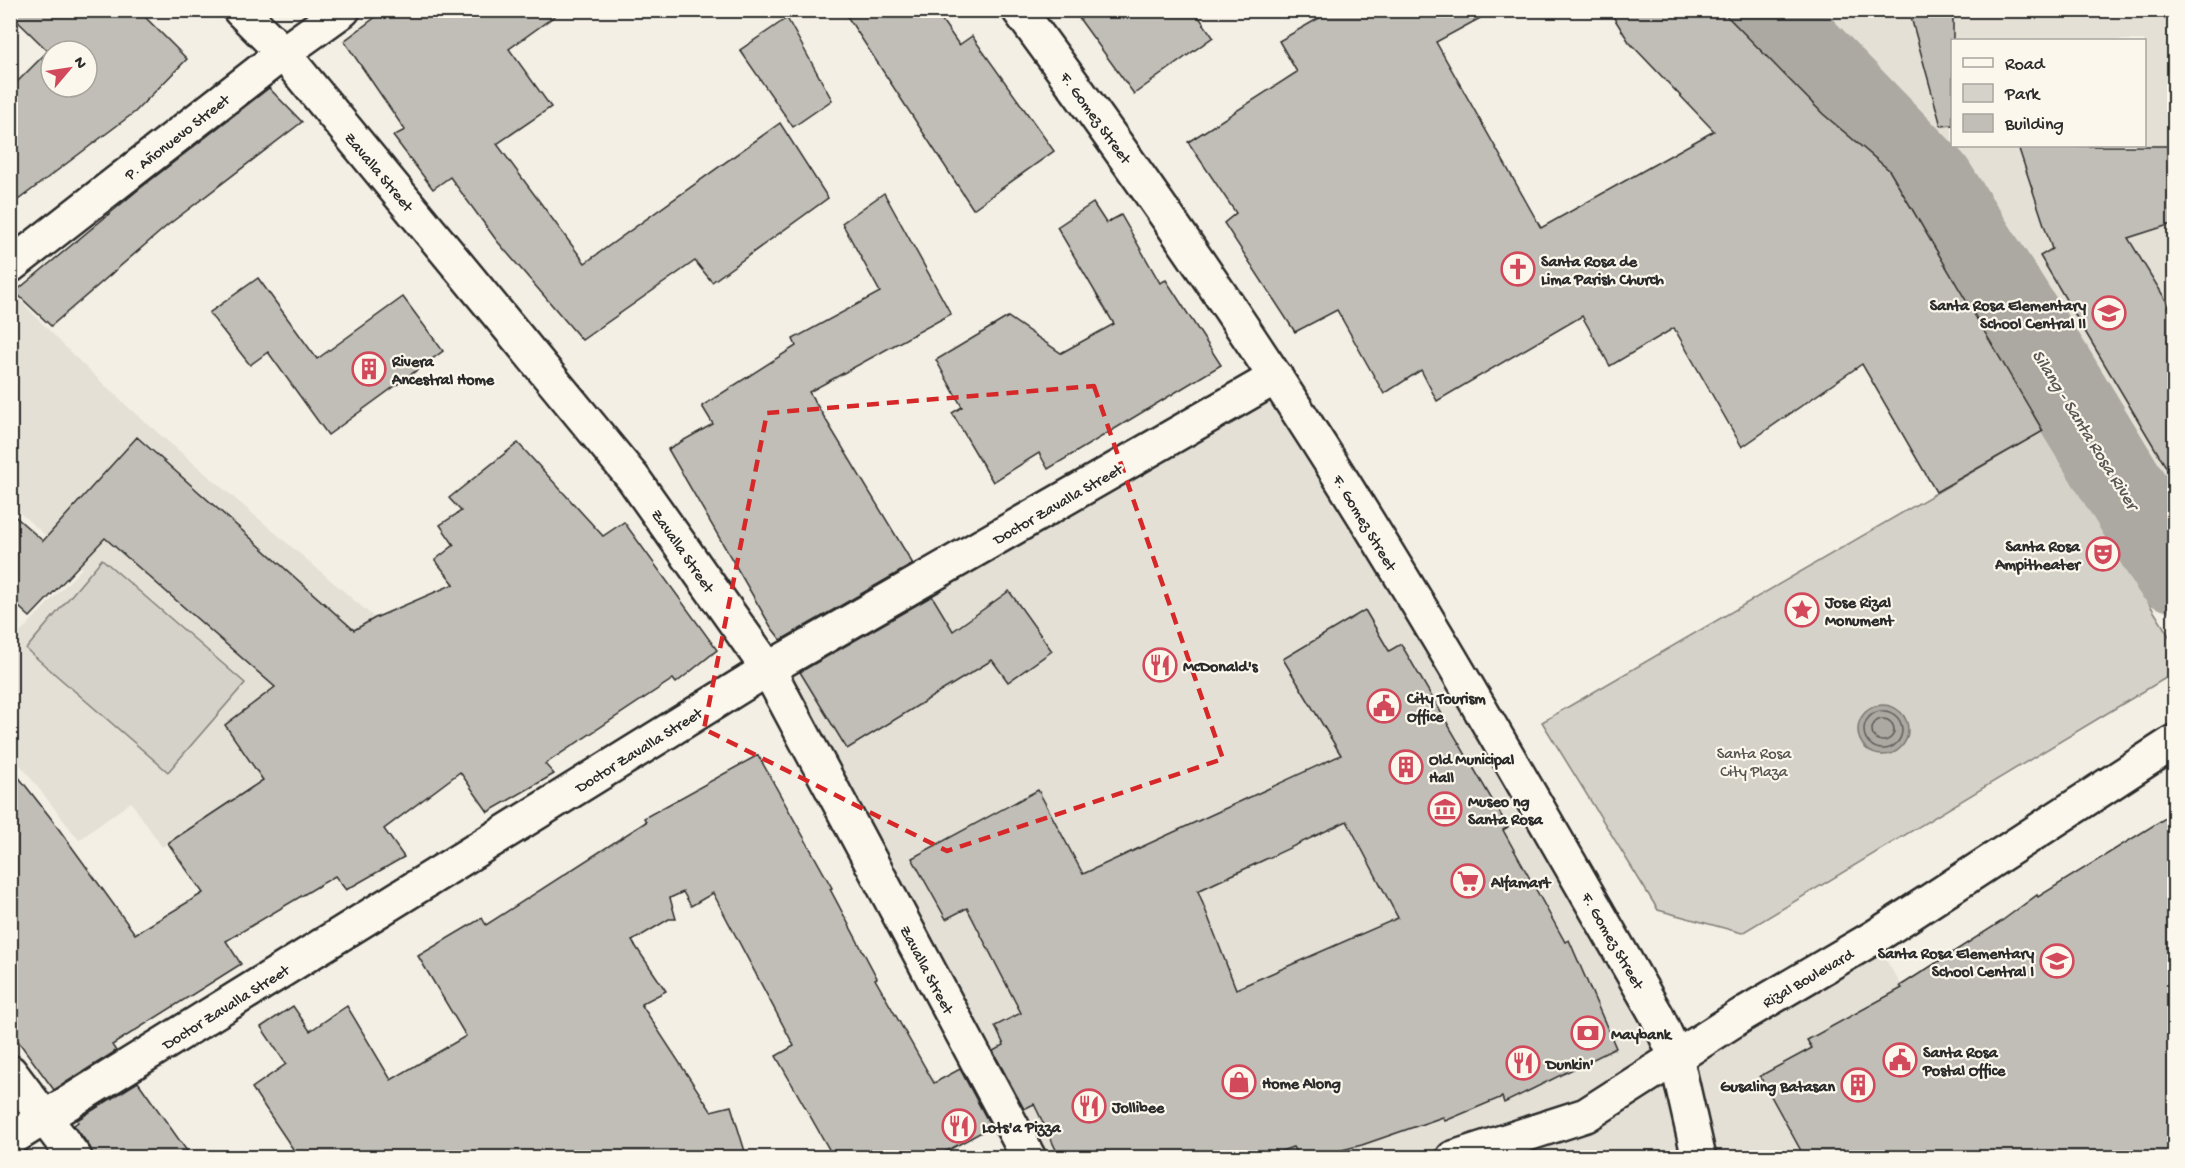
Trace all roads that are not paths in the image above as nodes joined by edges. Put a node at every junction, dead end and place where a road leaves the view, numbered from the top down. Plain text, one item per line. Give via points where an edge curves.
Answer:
1 (240, 10) edge
2 (344, 10) edge
3 (1019, 10) edge
4 (283, 53) junction
5 (10, 266) edge
6 (1276, 377) junction
7 (768, 669) junction
8 (2175, 741) edge
9 (1676, 1057) junction
10 (10, 1072) edge
11 (45, 1118) junction
12 (10, 1139) edge
13 (75, 1158) edge
14 (1029, 1158) edge
15 (1453, 1158) edge
16 (1699, 1158) edge

1 - 4 main road, Zavalla Street
2 - 4 main road, P. Añonuevo Street
3 - 6 main road, F. Gomez Street via 1119,146
4 - 5 main road, P. Añonuevo Street
4 - 7 main road, Zavalla Street via 633,478
6 - 7 main road, Doctor Zavalla Street
6 - 9 main road, F. Gomez Street via 1487,721 1656,1014
7 - 11 main road, Doctor Zavalla Street
7 - 14 main road, Zavalla Street
8 - 9 main road, Rizal Boulevard via 1873,938
9 - 15 main road, Rizal Boulevard via 1586,1115
9 - 16 main road, F. Gomez Street
10 - 11 main road
11 - 12 main road, Doctor Zavalla Street
11 - 13 main road

